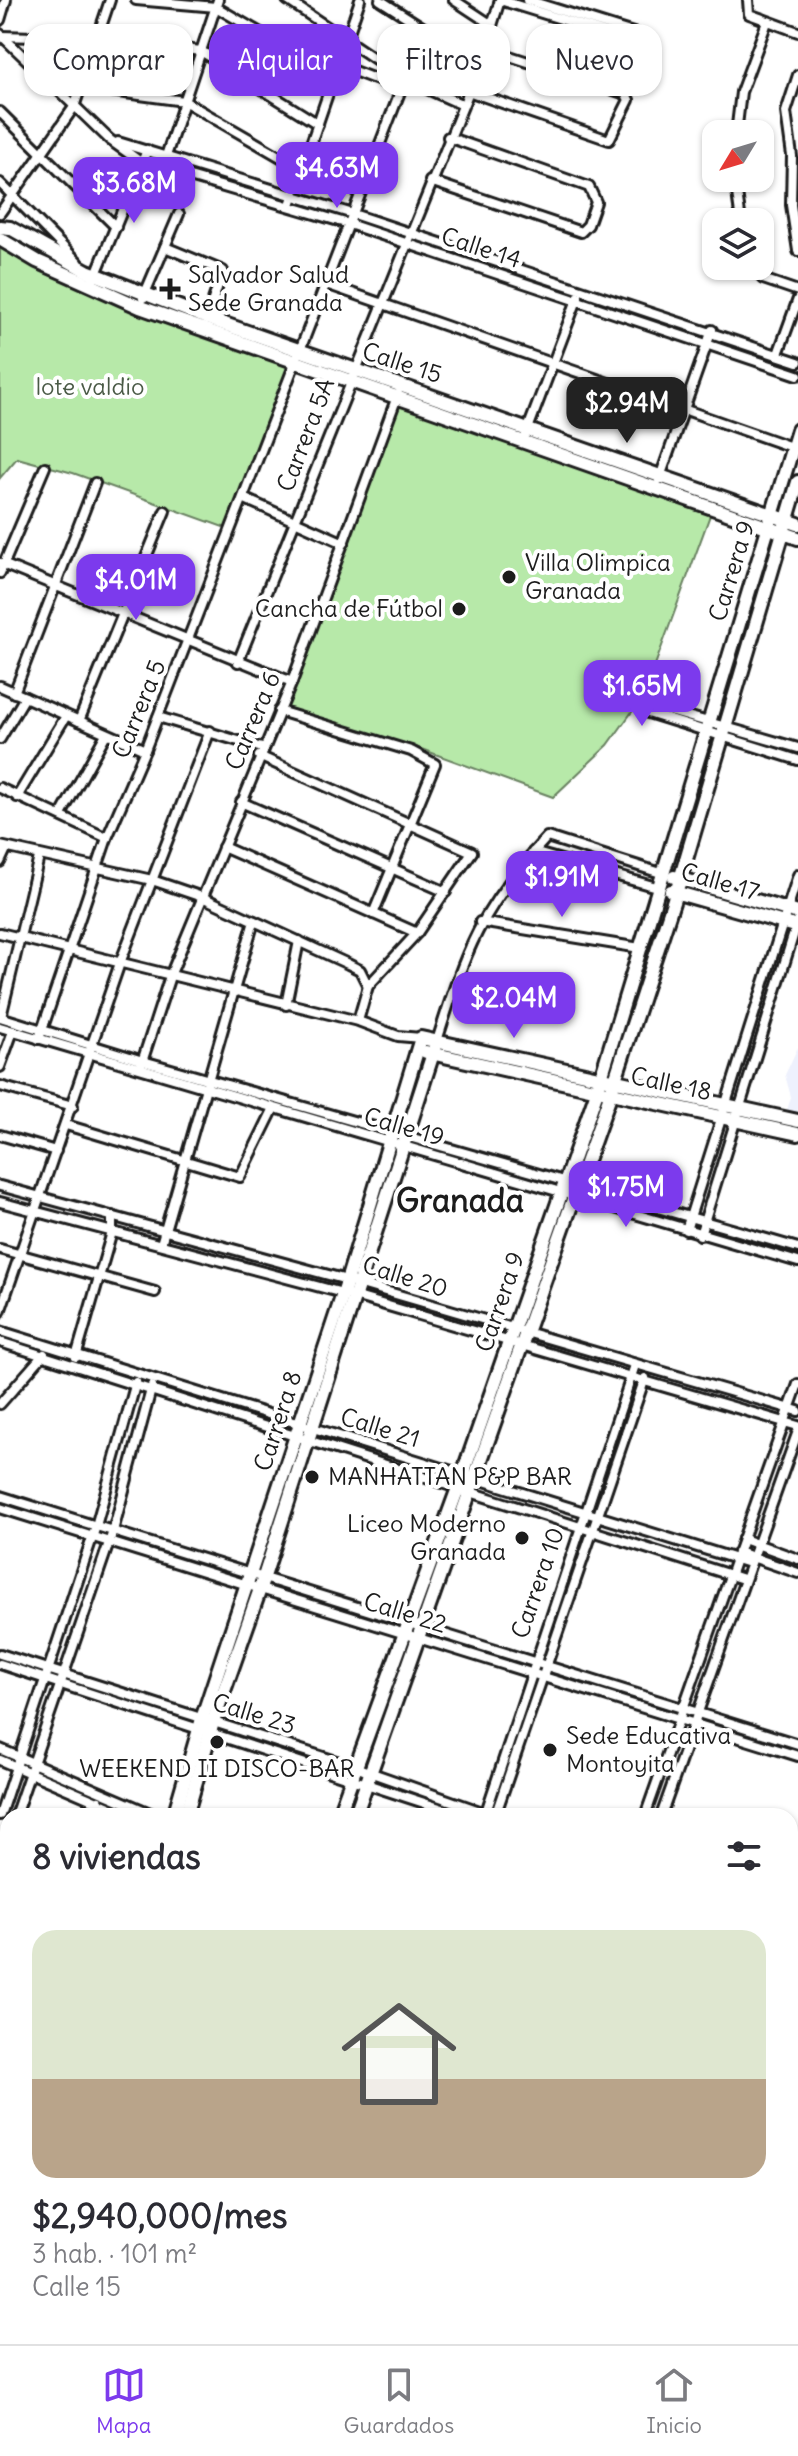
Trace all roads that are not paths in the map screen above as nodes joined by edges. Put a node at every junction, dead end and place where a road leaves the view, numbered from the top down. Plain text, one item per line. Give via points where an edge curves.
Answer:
1 (6, 0) edge
2 (110, 0) edge
3 (136, 0) edge
4 (287, 0) edge
5 (360, 0) edge
6 (380, 0) edge
7 (454, 0) edge
8 (500, 0) edge
9 (527, 0) edge
10 (748, 0) edge
11 (217, 4) edge
12 (0, 20) edge
13 (767, 22) junction
14 (102, 24) edge
15 (250, 24) edge
16 (322, 24) edge
17 (352, 24) edge
18 (418, 24) edge
19 (490, 24) edge
20 (492, 24) edge
21 (798, 32) edge
22 (1, 35) edge
23 (24, 36) edge
24 (193, 50) edge
25 (201, 51) junction
26 (361, 52) edge
27 (510, 56) edge
28 (24, 57) edge
29 (377, 64) edge
30 (798, 75) edge
31 (63, 96) edge
32 (78, 96) edge
33 (147, 96) edge
34 (327, 96) edge
35 (398, 96) edge
36 (438, 96) edge
37 (465, 96) edge
38 (482, 96) edge
39 (184, 101) junction
40 (461, 104) junction
41 (74, 107) junction
42 (0, 112) edge
43 (738, 120) edge
44 (318, 124) junction
45 (448, 137) junction
46 (110, 140) junction
47 (147, 150) junction
48 (43, 155) junction
49 (166, 155) junction
50 (142, 163) junction
51 (162, 168) junction
52 (303, 170) junction
53 (430, 181) junction
54 (0, 183) edge
55 (13, 196) junction
56 (291, 201) junction
57 (0, 213) edge
58 (179, 214) dead end
59 (353, 214) junction
60 (349, 224) junction
61 (0, 227) edge
62 (116, 227) junction
63 (409, 233) junction
64 (0, 239) edge
65 (405, 244) junction
66 (165, 247) junction
67 (798, 251) edge
68 (91, 278) junction
69 (766, 280) edge
70 (326, 284) junction
71 (581, 289) junction
72 (798, 291) edge
73 (798, 299) edge
74 (577, 300) junction
75 (142, 301) junction
76 (380, 304) junction
77 (205, 324) junction
78 (712, 330) junction
79 (707, 344) junction
80 (778, 354) junction
81 (297, 357) junction
82 (798, 362) edge
83 (553, 364) junction
84 (798, 375) edge
85 (351, 376) junction
86 (398, 393) junction
87 (684, 410) junction
88 (798, 430) edge
89 (526, 435) junction
90 (795, 449) edge
91 (45, 467) dead end
92 (659, 482) junction
93 (798, 482) edge
94 (95, 483) dead end
95 (243, 498) junction
96 (165, 511) dead end
97 (294, 521) junction
98 (770, 521) junction
99 (789, 525) edge
100 (798, 538) edge
101 (344, 543) junction
102 (1, 567) edge
103 (53, 584) junction
104 (122, 614) junction
105 (187, 641) junction
106 (238, 662) junction
107 (292, 682) junction
108 (0, 686) edge
109 (14, 693) junction
110 (25, 697) junction
111 (279, 711) junction
112 (66, 716) junction
113 (158, 717) junction
114 (79, 721) junction
115 (708, 726) junction
116 (210, 731) junction
117 (723, 731) junction
118 (106, 734) junction
119 (0, 739) edge
120 (798, 748) edge
121 (145, 750) junction
122 (261, 752) junction
123 (798, 760) edge
124 (0, 788) edge
125 (17, 797) junction
126 (241, 802) junction
127 (61, 815) junction
128 (410, 824) junction
129 (107, 838) junction
130 (223, 847) junction
131 (3, 848) edge
132 (533, 852) junction
133 (39, 857) junction
134 (0, 862) edge
135 (392, 869) junction
136 (96, 870) junction
137 (664, 874) junction
138 (798, 875) edge
139 (679, 879) junction
140 (152, 880) junction
141 (660, 888) junction
142 (446, 892) junction
143 (676, 893) junction
144 (202, 897) junction
145 (793, 911) edge
146 (373, 914) junction
147 (254, 921) junction
148 (480, 922) junction
149 (794, 924) edge
150 (0, 933) edge
151 (417, 933) junction
152 (21, 937) junction
153 (299, 941) junction
154 (640, 948) junction
155 (70, 950) junction
156 (120, 963) junction
157 (170, 976) junction
158 (368, 986) junction
159 (233, 992) junction
160 (286, 1005) junction
161 (0, 1021) edge
162 (358, 1021) junction
163 (13, 1031) junction
164 (40, 1035) junction
165 (419, 1044) junction
166 (435, 1048) junction
167 (90, 1050) junction
168 (141, 1065) junction
169 (0, 1067) edge
170 (599, 1083) junction
171 (206, 1084) junction
172 (0, 1086) edge
173 (612, 1086) junction
174 (259, 1093) junction
175 (256, 1104) junction
176 (73, 1106) junction
177 (276, 1111) junction
178 (724, 1111) junction
179 (738, 1114) junction
180 (798, 1121) edge
181 (66, 1125) junction
182 (798, 1134) edge
183 (0, 1135) edge
184 (398, 1139) junction
185 (56, 1151) junction
186 (184, 1161) junction
187 (706, 1169) junction
188 (719, 1174) junction
189 (572, 1182) junction
190 (0, 1186) edge
191 (568, 1196) junction
192 (39, 1198) junction
193 (0, 1202) edge
194 (35, 1212) junction
195 (112, 1216) junction
196 (691, 1217) junction
197 (704, 1221) junction
198 (686, 1230) junction
199 (165, 1231) junction
200 (112, 1232) junction
201 (700, 1235) junction
202 (161, 1244) junction
203 (798, 1248) edge
204 (0, 1249) edge
205 (21, 1255) junction
206 (798, 1262) edge
207 (99, 1277) junction
208 (350, 1288) junction
209 (155, 1292) dead end
210 (2, 1296) edge
211 (0, 1312) edge
212 (0, 1331) edge
213 (517, 1338) junction
214 (0, 1342) edge
215 (48, 1345) junction
216 (77, 1355) junction
217 (44, 1356) junction
218 (72, 1365) junction
219 (635, 1365) junction
220 (648, 1369) junction
221 (139, 1374) junction
222 (632, 1378) junction
223 (155, 1379) junction
224 (644, 1381) junction
225 (798, 1384) edge
226 (135, 1385) junction
227 (151, 1390) junction
228 (0, 1391) edge
229 (10, 1394) junction
230 (0, 1404) edge
231 (794, 1410) edge
232 (785, 1422) junction
233 (798, 1428) edge
234 (304, 1432) junction
235 (461, 1474) junction
236 (475, 1478) junction
237 (464, 1490) junction
238 (0, 1496) edge
239 (0, 1508) edge
240 (584, 1512) junction
241 (752, 1513) junction
242 (598, 1516) junction
243 (766, 1518) junction
244 (96, 1526) junction
245 (580, 1527) junction
246 (113, 1531) junction
247 (593, 1531) junction
248 (92, 1537) junction
249 (743, 1539) junction
250 (109, 1542) junction
251 (757, 1544) junction
252 (737, 1555) junction
253 (798, 1559) edge
254 (751, 1560) junction
255 (798, 1573) edge
256 (729, 1574) junction
257 (248, 1579) junction
258 (743, 1579) junction
259 (262, 1583) junction
260 (406, 1628) junction
261 (420, 1633) junction
262 (0, 1654) edge
263 (534, 1662) junction
264 (0, 1664) edge
265 (548, 1666) junction
266 (532, 1674) junction
267 (48, 1676) junction
268 (63, 1676) junction
269 (545, 1678) junction
270 (60, 1686) junction
271 (683, 1708) junction
272 (697, 1712) junction
273 (679, 1719) junction
274 (693, 1724) junction
275 (206, 1726) junction
276 (798, 1744) edge
277 (0, 1749) edge
278 (798, 1756) edge
279 (0, 1760) edge
280 (18, 1762) junction
281 (33, 1763) junction
282 (353, 1772) junction
283 (30, 1773) junction
284 (370, 1778) junction
285 (102, 1793) junction
286 (98, 1802) junction
287 (2, 1808) edge
288 (18, 1808) edge
289 (96, 1808) edge
290 (112, 1808) edge
291 (138, 1808) edge
292 (177, 1808) edge
293 (188, 1808) edge
294 (341, 1808) edge
295 (358, 1808) edge
296 (444, 1808) edge
297 (467, 1808) edge
298 (492, 1808) edge
299 (493, 1808) edge
300 (648, 1808) edge
301 (664, 1808) edge

1 - 12 street
2 - 14 street
3 - 11 street
4 - 16 street
5 - 17 street
6 - 18 street
7 - 19 street
8 - 9 street via 645,45 646,37
8 - 20 street, Carrera 5A
10 - 13 street via 749,14
11 - 15 street
11 - 25 street
13 - 21 street
13 - 43 street via 741,92
22 - 23 street
22 - 28 street, Calle 14
24 - 25 street
25 - 39 street
25 - 44 street
26 - 29 street
27 - 38 street via 626,94 629,100 609,140
30 - 67 street via 786,112
31 - 41 street, Calle 14
32 - 41 street
33 - 39 street
34 - 44 street
35 - 59 street, Carrera 5
36 - 40 street
37 - 40 street, Carrera 5A
39 - 49 street
39 - 52 street
40 - 45 street, Carrera 5A
41 - 46 street, Calle 14
41 - 48 street
42 - 48 street
44 - 52 street
45 - 53 street, Carrera 5A
45 - 53 street via 589,187 596,202 591,220 581,232
46 - 47 street, Calle 14
46 - 50 street, Calle 14
47 - 49 street, Calle 14
47 - 50 street
48 - 55 street
48 - 62 street
49 - 51 street
49 - 56 street, Calle 14
50 - 51 street, Calle 14
50 - 62 street
51 - 56 street, Calle 14
52 - 56 street
53 - 63 street, Carrera 5A
54 - 55 street
55 - 57 street
55 - 68 street
56 - 59 street, Calle 14
56 - 60 street, Calle 14
58 - 66 street
59 - 60 street, Carrera 5
59 - 63 street, Calle 14
60 - 65 street, Calle 14
60 - 70 street, Carrera 5
61 - 68 street, Calle 15 via 10,228
62 - 68 street
63 - 65 street, Carrera 5A
63 - 71 street, Calle 14
64 - 68 street, Calle 15
65 - 74 street, Calle 14
65 - 76 street, Carrera 5A
66 - 75 street
66 - 77 street via 223,271
68 - 75 street, Calle 15
69 - 72 street
70 - 76 street
70 - 81 street, Carrera 5
71 - 74 street
71 - 78 street, Calle 14
73 - 80 street
74 - 79 street, Calle 14
74 - 83 street
75 - 77 street, Calle 15
76 - 83 street
76 - 85 street, Carrera 5A
77 - 81 street, Calle 15
78 - 79 street
78 - 80 street, Calle 14
79 - 84 street, Calle 14
79 - 87 street
80 - 82 street, Calle 14
81 - 85 street, Calle 15
81 - 95 street, Carrera 5
83 - 87 street
83 - 89 street
85 - 86 street, Calle 15
85 - 97 street, Carrera 5A
86 - 89 street, Calle 15
86 - 101 street, Carrera 6
87 - 90 street
87 - 92 street
88 - 90 street, Carrera 9
89 - 92 street, Calle 15
90 - 98 street, Carrera 9
91 - 102 street
92 - 98 street, Calle 15
93 - 99 street, Carrera 9
94 - 103 street
95 - 97 street
95 - 105 street, Carrera 5
96 - 104 street
97 - 101 street
97 - 106 street, Carrera 5A
98 - 99 street, Calle 15
98 - 115 street, Carrera 9
99 - 100 street, Calle 15
99 - 117 street, Carrera 9
101 - 107 street, Carrera 6
102 - 103 street
103 - 104 street
103 - 109 street
104 - 105 street
104 - 114 street
105 - 106 street
105 - 113 street, Carrera 5
106 - 107 street
107 - 111 street, Carrera 6
108 - 109 street
109 - 110 street
110 - 112 street
110 - 119 street
111 - 122 street, Carrera 6
111 - 128 street via 411,751 435,764
112 - 114 street
112 - 125 street
113 - 116 street
113 - 121 street, Carrera 5
114 - 118 street
115 - 115 street via 646,707 648,713
115 - 117 street
115 - 137 street, Carrera 9
116 - 122 street
116 - 140 street, Carrera 6
117 - 120 street
117 - 123 street
117 - 139 street, Carrera 9
118 - 121 street
118 - 127 street
121 - 129 street, Carrera 5
122 - 126 street, Carrera 6
122 - 128 street
124 - 125 street
125 - 127 street
126 - 130 street, Carrera 6
126 - 135 street
127 - 129 street
128 - 135 street
128 - 142 street via 469,849 473,856
129 - 136 street, Carrera 5
130 - 144 street, Carrera 6
130 - 146 street
131 - 133 street
131 - 134 street
132 - 137 street, Calle 17 via 547,837
132 - 141 street, Calle 17
132 - 148 street
133 - 136 street
133 - 152 street
135 - 142 street
135 - 146 street
136 - 140 street
136 - 155 street, Carrera 5
137 - 139 street, Calle 17
137 - 141 street, Carrera 9
138 - 145 street
139 - 143 street, Carrera 9
139 - 145 street, Calle 17
140 - 144 street
140 - 156 street, Carrera 6
141 - 143 street, Calle 17
141 - 154 street, Carrera 9
142 - 151 street
143 - 149 street, Calle 17
143 - 173 street, Carrera 9
144 - 147 street
144 - 157 street, Carrera 6
145 - 149 street
146 - 151 street
147 - 153 street
147 - 159 street
148 - 154 street
148 - 166 street
149 - 178 street
149 - 179 street
150 - 152 street, Calle 18
151 - 158 street
152 - 155 street, Calle 18
152 - 161 street
153 - 158 street via 360,970
153 - 160 street
154 - 170 street, Carrera 9
155 - 156 street, Calle 18
155 - 164 street, Carrera 5
156 - 157 street, Calle 18
156 - 167 street, Carrera 6
157 - 159 street, Calle 18
157 - 168 street, Carrera 6
158 - 162 street
159 - 160 street, Calle 18
159 - 171 street
160 - 162 street, Calle 18
161 - 163 street, Calle 19
161 - 164 street, Calle 19
162 - 165 street, Calle 18
163 - 164 street, Calle 19
163 - 169 street
164 - 167 street, Calle 19
165 - 166 street, Calle 18
165 - 184 street, Carrera 8
166 - 170 street, Calle 18
166 - 184 street, Carrera 8
167 - 168 street, Calle 19
167 - 176 street, Carrera 6
168 - 171 street, Calle 19
170 - 173 street, Calle 18
170 - 189 street, Carrera 9
171 - 174 street, Calle 19
171 - 175 street, Calle 19
171 - 186 street
172 - 176 street
173 - 178 street, Calle 18
173 - 189 street, Carrera 9
174 - 175 street
174 - 184 street, Calle 19
175 - 177 street, Calle 19
176 - 181 street, Carrera 6
177 - 184 street, Calle 19
177 - 186 street via 240,1177
178 - 179 street, Calle 18
178 - 187 street
179 - 180 street, Calle 18
179 - 182 street, Calle 18
179 - 188 street
181 - 185 street, Carrera 6
181 - 186 street
183 - 185 street
184 - 189 street, Calle 19
184 - 191 street, Calle 19
184 - 208 street, Carrera 8
185 - 192 street, Carrera 6
186 - 199 street
187 - 188 street
187 - 196 street
188 - 197 street
189 - 191 street, Carrera 9
189 - 196 street, Calle 19
190 - 192 street, Calle 20
191 - 198 street, Calle 19
191 - 213 street, Carrera 9
192 - 194 street, Carrera 6
192 - 195 street, Calle 20
193 - 194 street, Calle 20
194 - 200 street, Calle 20
194 - 205 street, Carrera 6
195 - 199 street, Calle 20
195 - 200 street
196 - 197 street, Calle 19
196 - 198 street
197 - 201 street
197 - 203 street, Calle 19
198 - 201 street, Calle 19
199 - 202 street
199 - 208 street, Calle 20
200 - 202 street, Calle 20
200 - 207 street
201 - 206 street, Calle 19
202 - 208 street, Calle 20
204 - 205 street
205 - 207 street
205 - 210 street, Carrera 6
207 - 209 street
207 - 216 street
208 - 213 street, Calle 20
208 - 234 street, Carrera 8
210 - 211 street, Carrera 6
212 - 215 street, Calle 21
213 - 219 street, Calle 20
213 - 222 street, Calle 20
213 - 235 street, Carrera 9
213 - 236 street, Carrera 9
214 - 217 street, Calle 21
215 - 216 street, Calle 21
215 - 217 street
216 - 218 street
216 - 221 street, Calle 21
217 - 218 street, Calle 21
217 - 229 street
218 - 226 street, Calle 21
219 - 220 street, Calle 20
219 - 222 street, Carrera 10
220 - 224 street, Carrera 10
220 - 231 street, Calle 20
221 - 223 street, Calle 21
221 - 226 street
222 - 224 street, Calle 20
222 - 240 street, Carrera 10
223 - 227 street
223 - 234 street, Calle 21
224 - 232 street, Calle 20
224 - 242 street, Carrera 10
225 - 231 street
226 - 227 street, Calle 21
226 - 244 street
227 - 234 street, Calle 21
227 - 246 street
228 - 229 street
229 - 230 street
231 - 232 street
232 - 233 street, Calle 20
232 - 241 street
233 - 243 street
234 - 235 street, Calle 21
234 - 237 street, Calle 21
234 - 257 street, Carrera 8
234 - 259 street, Carrera 8
235 - 236 street, Calle 21
235 - 237 street, Carrera 9
236 - 237 street, Carrera 9
236 - 240 street, Calle 21
237 - 245 street, Calle 21
237 - 260 street, Carrera 9
237 - 261 street, Carrera 9
238 - 244 street, Calle 22
239 - 248 street, Calle 22
240 - 242 street, Calle 21
240 - 245 street, Carrera 10
241 - 243 street
241 - 249 street
242 - 247 street, Carrera 10
242 - 252 street, Calle 21
243 - 251 street
244 - 246 street, Calle 22
244 - 248 street
245 - 247 street, Calle 21
245 - 263 street, Carrera 10
246 - 250 street
246 - 257 street, Calle 22
247 - 256 street, Calle 21
247 - 265 street, Carrera 10
248 - 250 street, Calle 22
248 - 267 street
249 - 251 street
249 - 252 street
250 - 257 street, Calle 22
250 - 268 street
251 - 253 street
251 - 254 street
252 - 254 street, Calle 21
252 - 256 street
254 - 255 street, Calle 21
254 - 258 street
256 - 258 street, Calle 21
256 - 271 street
257 - 259 street, Calle 22
257 - 275 street, Carrera 8
258 - 272 street
259 - 260 street, Calle 22
259 - 275 street, Carrera 8
260 - 261 street, Calle 22
260 - 282 street, Carrera 9
261 - 263 street, Calle 22
261 - 266 street, Calle 22
261 - 284 street, Carrera 9
262 - 267 street, Calle 23
263 - 265 street, Calle 22
263 - 266 street, Carrera 10
264 - 267 street, Calle 23
265 - 269 street, Carrera 10
265 - 271 street, Calle 22
266 - 269 street, Calle 22
266 - 298 street, Carrera 10
267 - 268 street, Calle 23
267 - 270 street, Calle 23
267 - 280 street
268 - 270 street
268 - 275 street, Calle 23
269 - 273 street, Calle 22
269 - 299 street, Carrera 10
270 - 275 street, Calle 23
270 - 281 street
271 - 272 street, Calle 22
271 - 273 street
272 - 274 street
272 - 276 street, Calle 22
273 - 274 street, Calle 22
273 - 300 street
274 - 278 street, Calle 22
274 - 301 street
275 - 282 street, Calle 23
275 - 292 street, Carrera 8
275 - 293 street, Carrera 8
277 - 280 street
279 - 280 street
280 - 281 street
280 - 283 street
280 - 287 street
281 - 283 street
281 - 285 street
282 - 284 street, Calle 23
282 - 294 street, Carrera 9
283 - 286 street
283 - 288 street
284 - 295 street, Carrera 9
284 - 296 street, Calle 23
284 - 297 street, Calle 23
285 - 286 street
285 - 291 street
286 - 289 street
286 - 290 street

